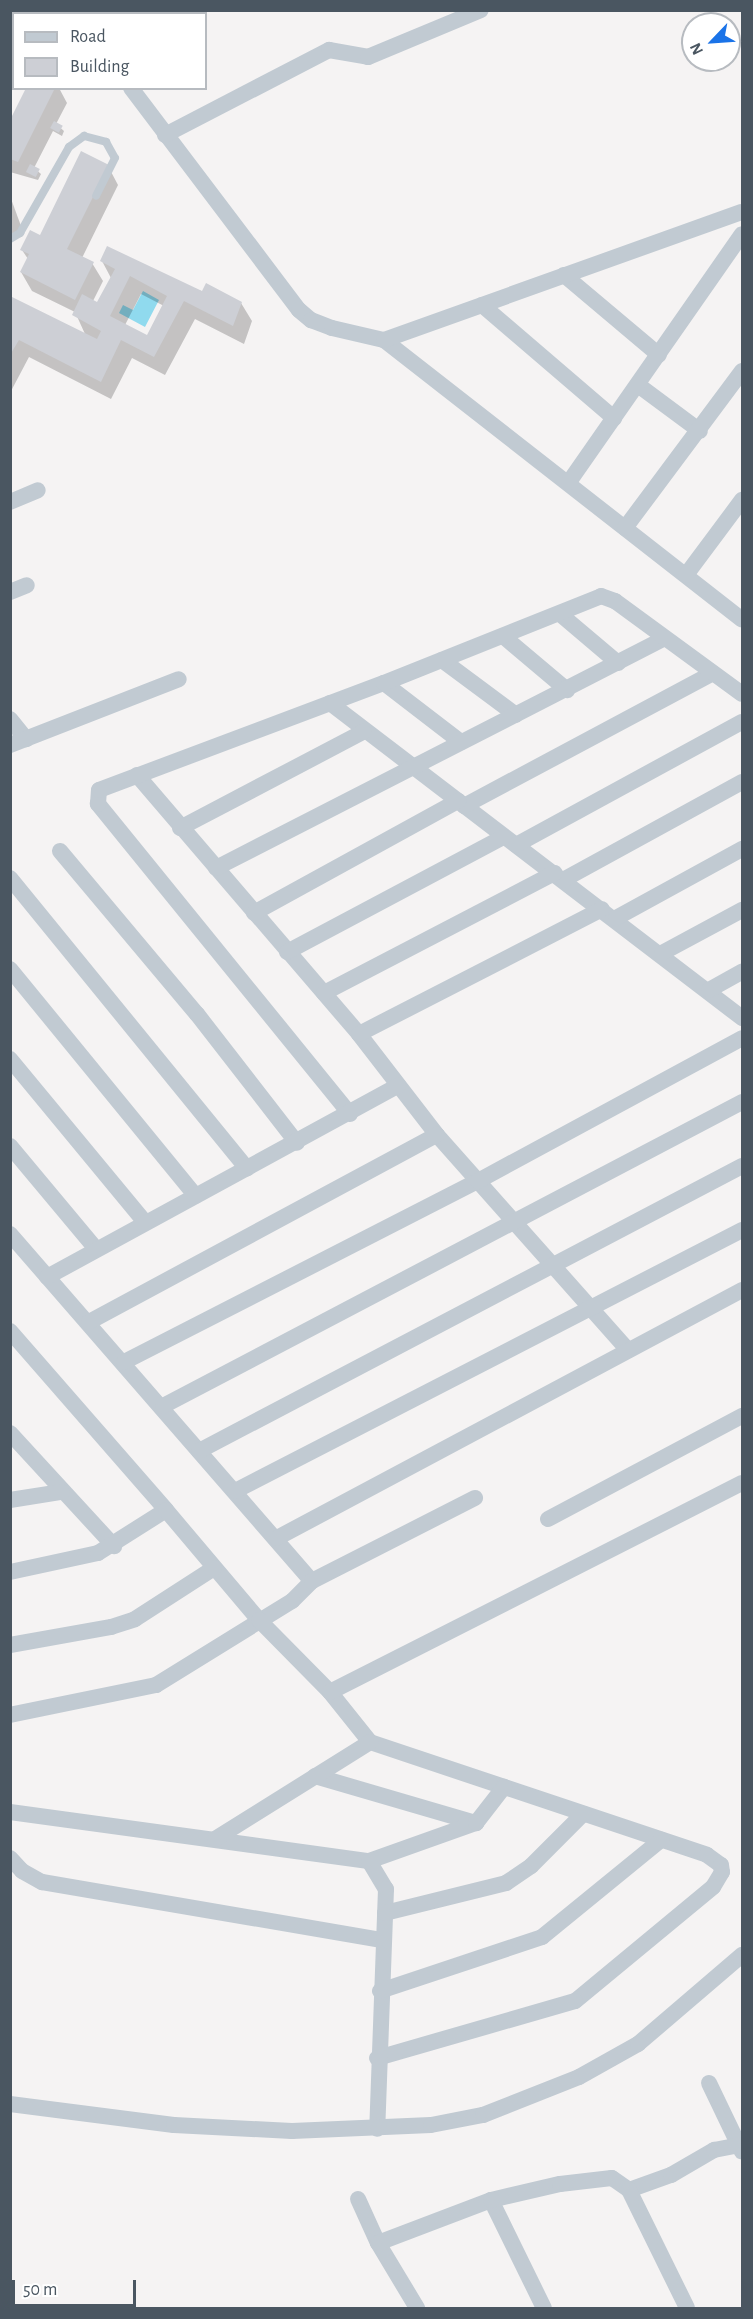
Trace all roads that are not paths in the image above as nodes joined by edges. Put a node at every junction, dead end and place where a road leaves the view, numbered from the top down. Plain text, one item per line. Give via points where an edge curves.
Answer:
1 (481, 10) edge
2 (132, 90) edge
3 (165, 135) junction
4 (96, 196) dead end
5 (742, 212) edge
6 (742, 234) edge
7 (10, 239) edge
8 (564, 275) junction
9 (482, 304) junction
10 (384, 340) junction
11 (659, 355) junction
12 (742, 371) edge
13 (638, 385) junction
14 (614, 418) junction
15 (700, 431) junction
16 (569, 482) junction
17 (38, 490) dead end
18 (742, 500) edge
19 (10, 502) edge
20 (625, 528) junction
21 (687, 575) junction
22 (27, 585) dead end
23 (10, 592) edge
24 (560, 614) junction
25 (742, 620) edge
26 (503, 636) junction
27 (664, 638) junction
28 (442, 660) junction
29 (618, 663) junction
30 (713, 673) junction
31 (179, 679) dead end
32 (384, 683) junction
33 (567, 690) junction
34 (742, 694) edge
35 (330, 703) junction
36 (516, 716) junction
37 (10, 719) edge
38 (742, 722) edge
39 (363, 732) junction
40 (18, 742) edge
41 (461, 742) junction
42 (412, 766) junction
43 (137, 776) junction
44 (742, 782) edge
45 (461, 803) junction
46 (180, 828) junction
47 (510, 841) junction
48 (742, 849) edge
49 (60, 850) dead end
50 (216, 868) junction
51 (559, 877) junction
52 (10, 878) edge
53 (742, 910) edge
54 (254, 913) junction
55 (609, 913) junction
56 (287, 952) junction
57 (662, 953) junction
58 (10, 969) edge
59 (742, 972) edge
60 (709, 990) junction
61 (324, 993) junction
62 (742, 1017) edge
63 (359, 1034) junction
64 (742, 1038) edge
65 (10, 1059) edge
66 (398, 1086) junction
67 (742, 1102) edge
68 (350, 1114) junction
69 (437, 1135) junction
70 (297, 1143) junction
71 (10, 1146) edge
72 (742, 1166) edge
73 (247, 1169) junction
74 (478, 1181) junction
75 (196, 1196) junction
76 (145, 1222) junction
77 (513, 1222) junction
78 (742, 1230) edge
79 (10, 1234) edge
80 (96, 1249) junction
81 (553, 1265) junction
82 (47, 1277) junction
83 (742, 1290) edge
84 (592, 1308) junction
85 (89, 1322) junction
86 (10, 1331) edge
87 (628, 1350) junction
88 (124, 1362) junction
89 (163, 1407) junction
90 (742, 1416) edge
91 (10, 1433) edge
92 (199, 1450) junction
93 (742, 1483) edge
94 (235, 1491) junction
95 (61, 1492) junction
96 (475, 1498) dead end
97 (10, 1500) edge
98 (165, 1510) junction
99 (548, 1519) dead end
100 (277, 1538) junction
101 (114, 1546) junction
102 (213, 1568) junction
103 (10, 1572) edge
104 (312, 1581) junction
105 (259, 1620) junction
106 (10, 1645) edge
107 (330, 1692) junction
108 (10, 1716) edge
109 (370, 1742) junction
110 (315, 1776) junction
111 (504, 1787) junction
112 (10, 1812) edge
113 (583, 1814) junction
114 (476, 1823) junction
115 (215, 1839) junction
116 (661, 1840) junction
117 (10, 1858) edge
118 (369, 1861) junction
119 (385, 1913) junction
120 (382, 1940) junction
121 (742, 1954) edge
122 (380, 1991) junction
123 (377, 2058) junction
124 (709, 2083) dead end
125 (10, 2104) edge
126 (377, 2129) junction
127 (741, 2148) edge
128 (628, 2190) junction
129 (358, 2199) dead end
130 (491, 2200) junction
131 (378, 2242) junction
132 (417, 2308) edge
133 (544, 2308) edge
134 (687, 2308) edge

1 - 3 street via 368,57 329,50
2 - 3 street
3 - 10 street via 299,310 311,320 332,328
4 - 7 lane via 114,158 106,142 84,136 69,147 20,233
5 - 8 street
6 - 11 street
8 - 9 street
8 - 11 street
9 - 10 street
9 - 14 street
10 - 16 street
11 - 13 street
12 - 15 street
13 - 14 street
13 - 15 street
14 - 16 street
15 - 20 street
16 - 20 street
17 - 19 street
18 - 21 street
20 - 21 street
21 - 25 street
22 - 23 street
24 - 26 street
24 - 27 street via 602,596 615,601
24 - 29 street
26 - 28 street
26 - 33 street
27 - 29 street
27 - 30 street
28 - 32 street
28 - 36 street
29 - 33 street
30 - 34 street
30 - 45 street
31 - 40 street
32 - 35 street
32 - 41 street
33 - 36 street
35 - 39 street
35 - 43 street
36 - 41 street
37 - 40 street
38 - 47 street
39 - 42 street
39 - 46 street
41 - 42 street
42 - 45 street
42 - 50 street
43 - 46 street
43 - 68 street via 104,785 95,795 98,804
44 - 51 street
45 - 47 street
45 - 54 street
46 - 50 street
47 - 51 street
47 - 56 street
48 - 55 street
49 - 70 street via 197,1014
50 - 54 street
51 - 55 street
51 - 61 street
52 - 73 street
53 - 57 street
54 - 56 street
55 - 57 street
55 - 63 street
56 - 61 street
57 - 60 street
58 - 75 street
59 - 60 street
60 - 62 street
61 - 63 street
63 - 66 street
64 - 74 street
65 - 76 street
66 - 68 street
66 - 69 street
67 - 77 street
68 - 70 street
69 - 74 street
69 - 85 street
70 - 73 street
71 - 80 street
72 - 81 street
73 - 75 street
74 - 77 street
74 - 88 street
75 - 76 street
76 - 80 street
77 - 81 street
77 - 89 street
78 - 84 street
79 - 82 street
80 - 82 street
81 - 84 street
81 - 92 street
82 - 85 street
83 - 87 street
84 - 87 street
84 - 94 street
85 - 88 street
86 - 98 street
87 - 100 street
88 - 89 street
89 - 92 street
90 - 99 street
91 - 95 street
92 - 94 street
93 - 107 street
94 - 100 street
95 - 97 street
95 - 101 street
96 - 104 street
98 - 101 street
98 - 102 street
100 - 104 street
101 - 103 street via 84,1557
102 - 105 street
102 - 106 street via 135,1618 111,1627
104 - 105 street via 292,1600
105 - 107 street
105 - 108 street via 156,1685
107 - 109 street
109 - 110 street
109 - 111 street
110 - 114 street
110 - 115 street
111 - 113 street
111 - 114 street
112 - 115 street
113 - 116 street
113 - 119 street via 531,1866 506,1884
114 - 118 street
115 - 118 street
116 - 122 street via 542,1937
116 - 123 street via 714,1859 721,1865 719,1878 590,1991 557,2007
117 - 120 street via 22,1871 42,1882
118 - 119 street via 386,1889
119 - 120 street
120 - 122 street
121 - 126 street via 638,2044 579,2077 483,2115 431,2125
122 - 123 street
123 - 126 street
124 - 127 street
125 - 126 street via 174,2125 292,2131
127 - 128 street via 714,2150 671,2175
128 - 130 street via 620,2181 598,2178
128 - 134 street
129 - 131 street
130 - 131 street
130 - 133 street
131 - 132 street

